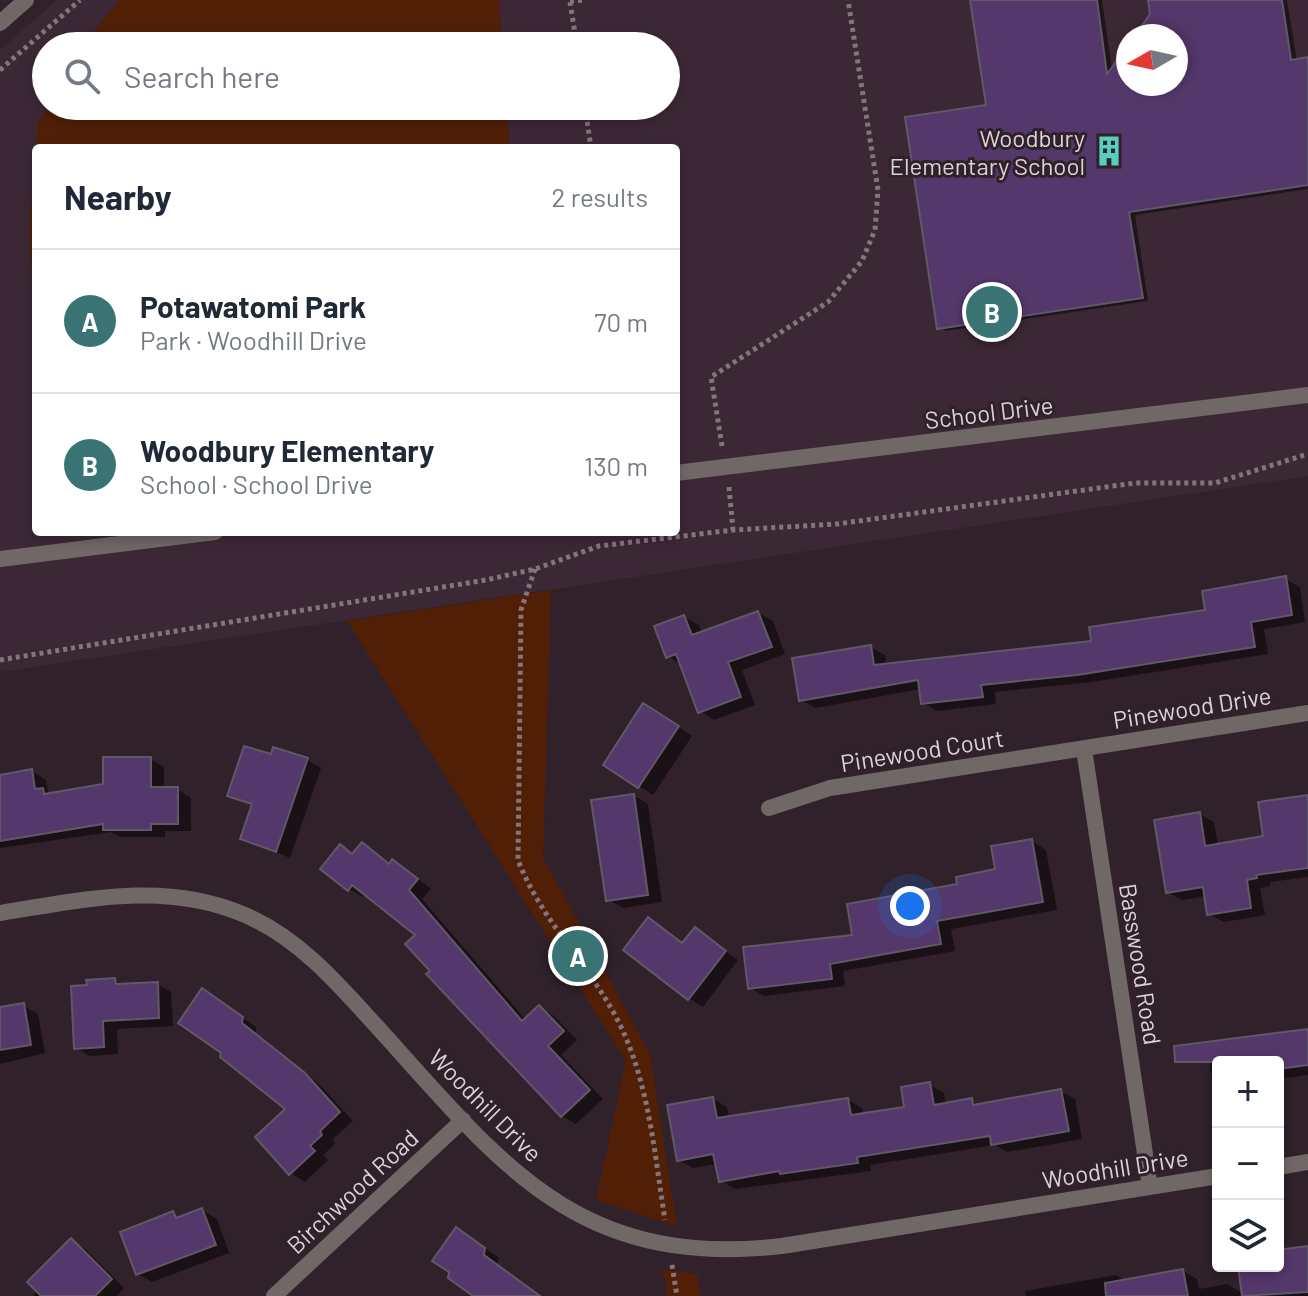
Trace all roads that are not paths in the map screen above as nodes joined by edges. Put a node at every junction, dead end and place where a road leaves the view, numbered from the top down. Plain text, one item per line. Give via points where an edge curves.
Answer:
1 (26, 0) edge
2 (0, 23) edge
3 (1308, 395) edge
4 (680, 473) edge
5 (183, 536) edge
6 (0, 559) edge
7 (1308, 713) edge
8 (1084, 749) junction
9 (769, 808) dead end
10 (0, 913) edge
11 (463, 1120) junction
12 (1308, 1162) edge
13 (1284, 1166) edge
14 (1212, 1177) edge
15 (1150, 1187) junction
16 (274, 1296) edge

1 - 2 street
3 - 4 street, School Drive
5 - 6 street
7 - 8 street, Pinewood Drive
8 - 9 street, Pinewood Court via 830,788
8 - 15 street, Basswood Road
10 - 11 street, Woodhill Drive via 109,895 159,893 244,914 287,938 328,973
11 - 15 street, Woodhill Drive via 514,1171 563,1207 593,1223 669,1247 708,1251 782,1246
11 - 16 street, Birchwood Road
12 - 13 street
14 - 15 street, Woodhill Drive

